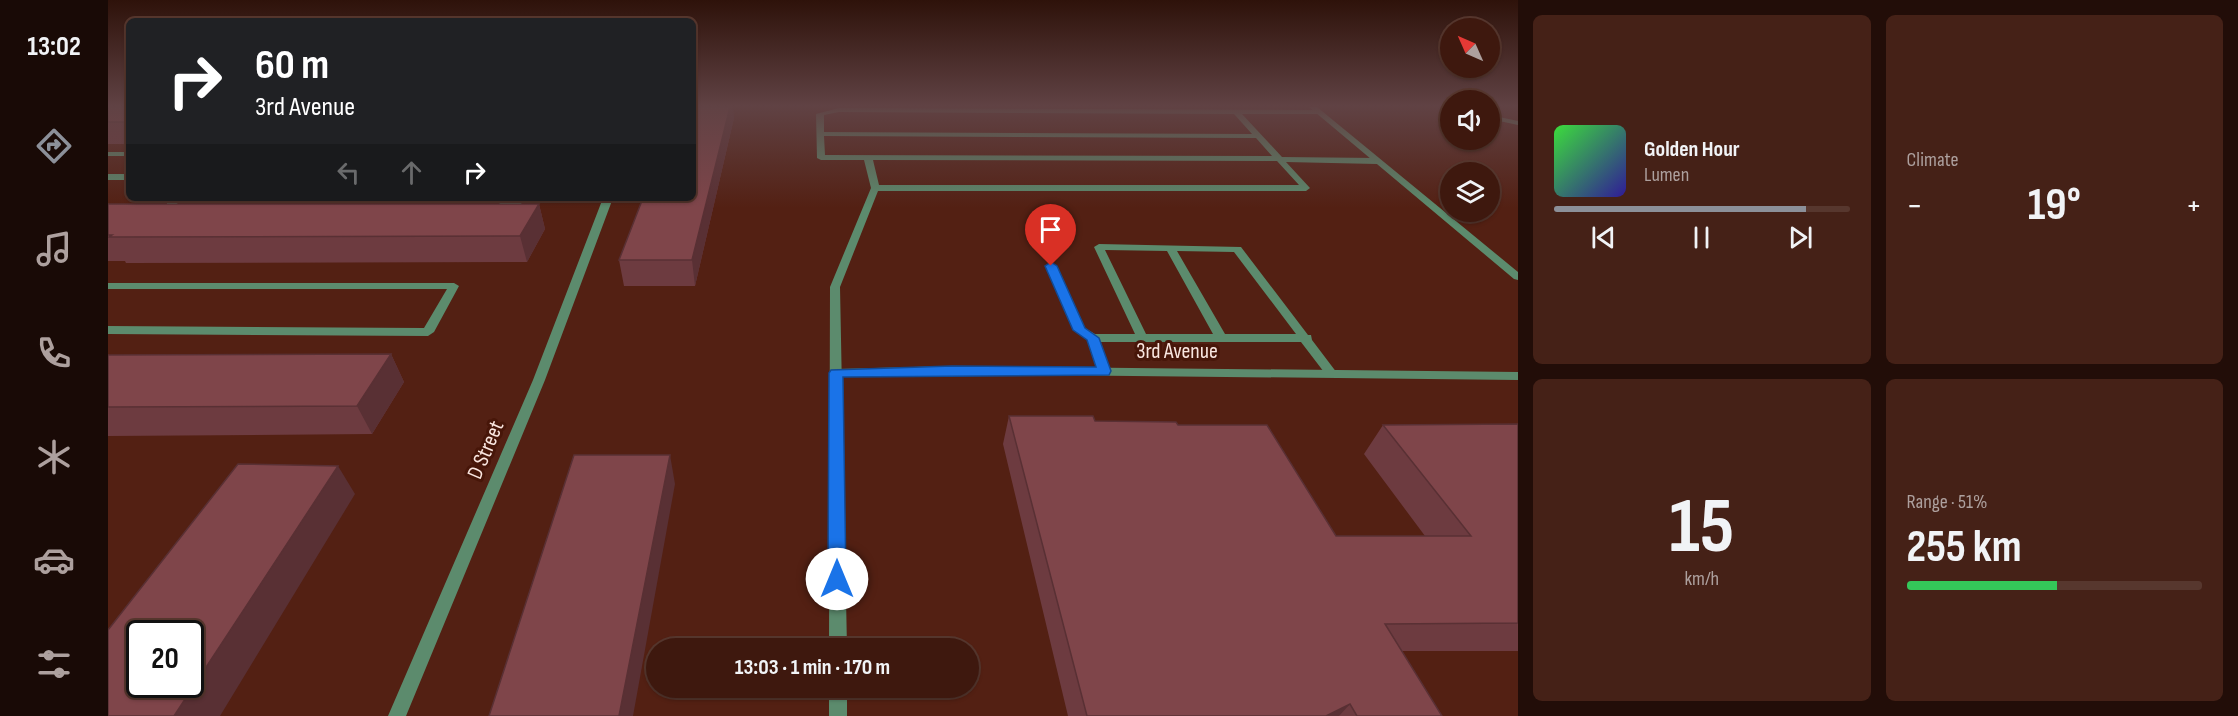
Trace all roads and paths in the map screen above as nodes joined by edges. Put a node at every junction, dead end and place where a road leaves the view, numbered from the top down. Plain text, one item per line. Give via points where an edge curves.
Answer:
1 (821, 140) edge
2 (1262, 140) edge
3 (1352, 140) edge
4 (108, 154) edge
5 (126, 154) edge
6 (868, 157) junction
7 (1279, 159) junction
8 (1377, 161) junction
9 (108, 177) edge
10 (126, 177) edge
11 (875, 188) junction
12 (518, 201) edge
13 (607, 201) edge
14 (180, 202) edge
15 (164, 205) edge
16 (492, 205) edge
17 (1170, 248) junction
18 (1051, 266) dead end
19 (1518, 277) edge
20 (108, 286) edge
21 (108, 330) edge
22 (1093, 338) junction
23 (1142, 338) junction
24 (1221, 338) junction
25 (1307, 338) junction
26 (1104, 371) junction
27 (836, 373) junction
28 (1331, 373) junction
29 (1518, 376) edge
30 (838, 638) edge
31 (838, 698) edge
32 (397, 716) edge
33 (838, 716) edge

1 - 6 street via 821,158
2 - 7 street
3 - 8 street
4 - 5 street
6 - 7 street
6 - 11 street
7 - 8 street
7 - 11 street via 1306,188
8 - 19 street
9 - 10 street
11 - 27 street via 835,287
12 - 16 street via 516,205
13 - 32 street, D Street via 539,380
14 - 15 street
17 - 23 street via 1099,247
17 - 24 street
17 - 25 street via 1237,249
18 - 22 street via 1080,330
20 - 21 street via 454,286 428,332
22 - 23 street
22 - 26 street
23 - 24 street
24 - 25 street
25 - 28 street
26 - 27 street, 3rd Avenue
26 - 28 street, 3rd Avenue
27 - 30 street
28 - 29 street, 3rd Avenue
31 - 33 street

